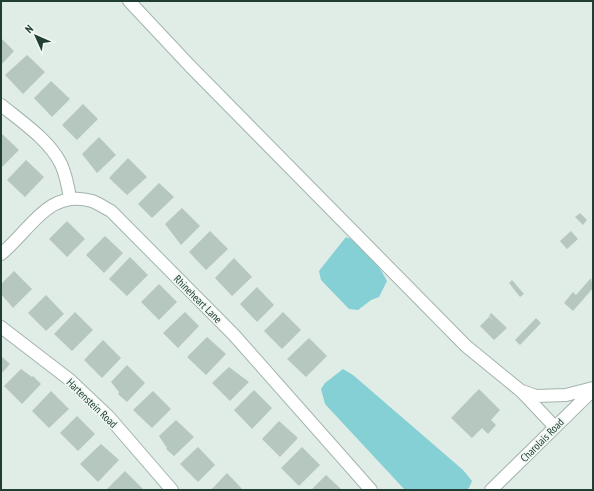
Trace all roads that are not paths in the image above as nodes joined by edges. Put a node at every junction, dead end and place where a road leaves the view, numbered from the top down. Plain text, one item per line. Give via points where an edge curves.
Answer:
1 (129, 1) edge
2 (1, 105) edge
3 (70, 198) junction
4 (1, 254) edge
5 (1, 327) edge
6 (593, 389) edge
7 (521, 391) junction
8 (555, 427) junction
9 (172, 490) edge
10 (371, 490) edge
11 (491, 490) edge

1 - 7 street via 466,346
2 - 3 street via 50,148 61,164
3 - 4 street via 45,209
3 - 10 street, Rhineheart Lane via 92,201 111,211 234,335
5 - 9 street, Hartenstein Road via 70,380 108,416
6 - 7 street via 566,395 536,396
6 - 8 street, Charolais Road
7 - 8 street
8 - 11 street, Charolais Road

